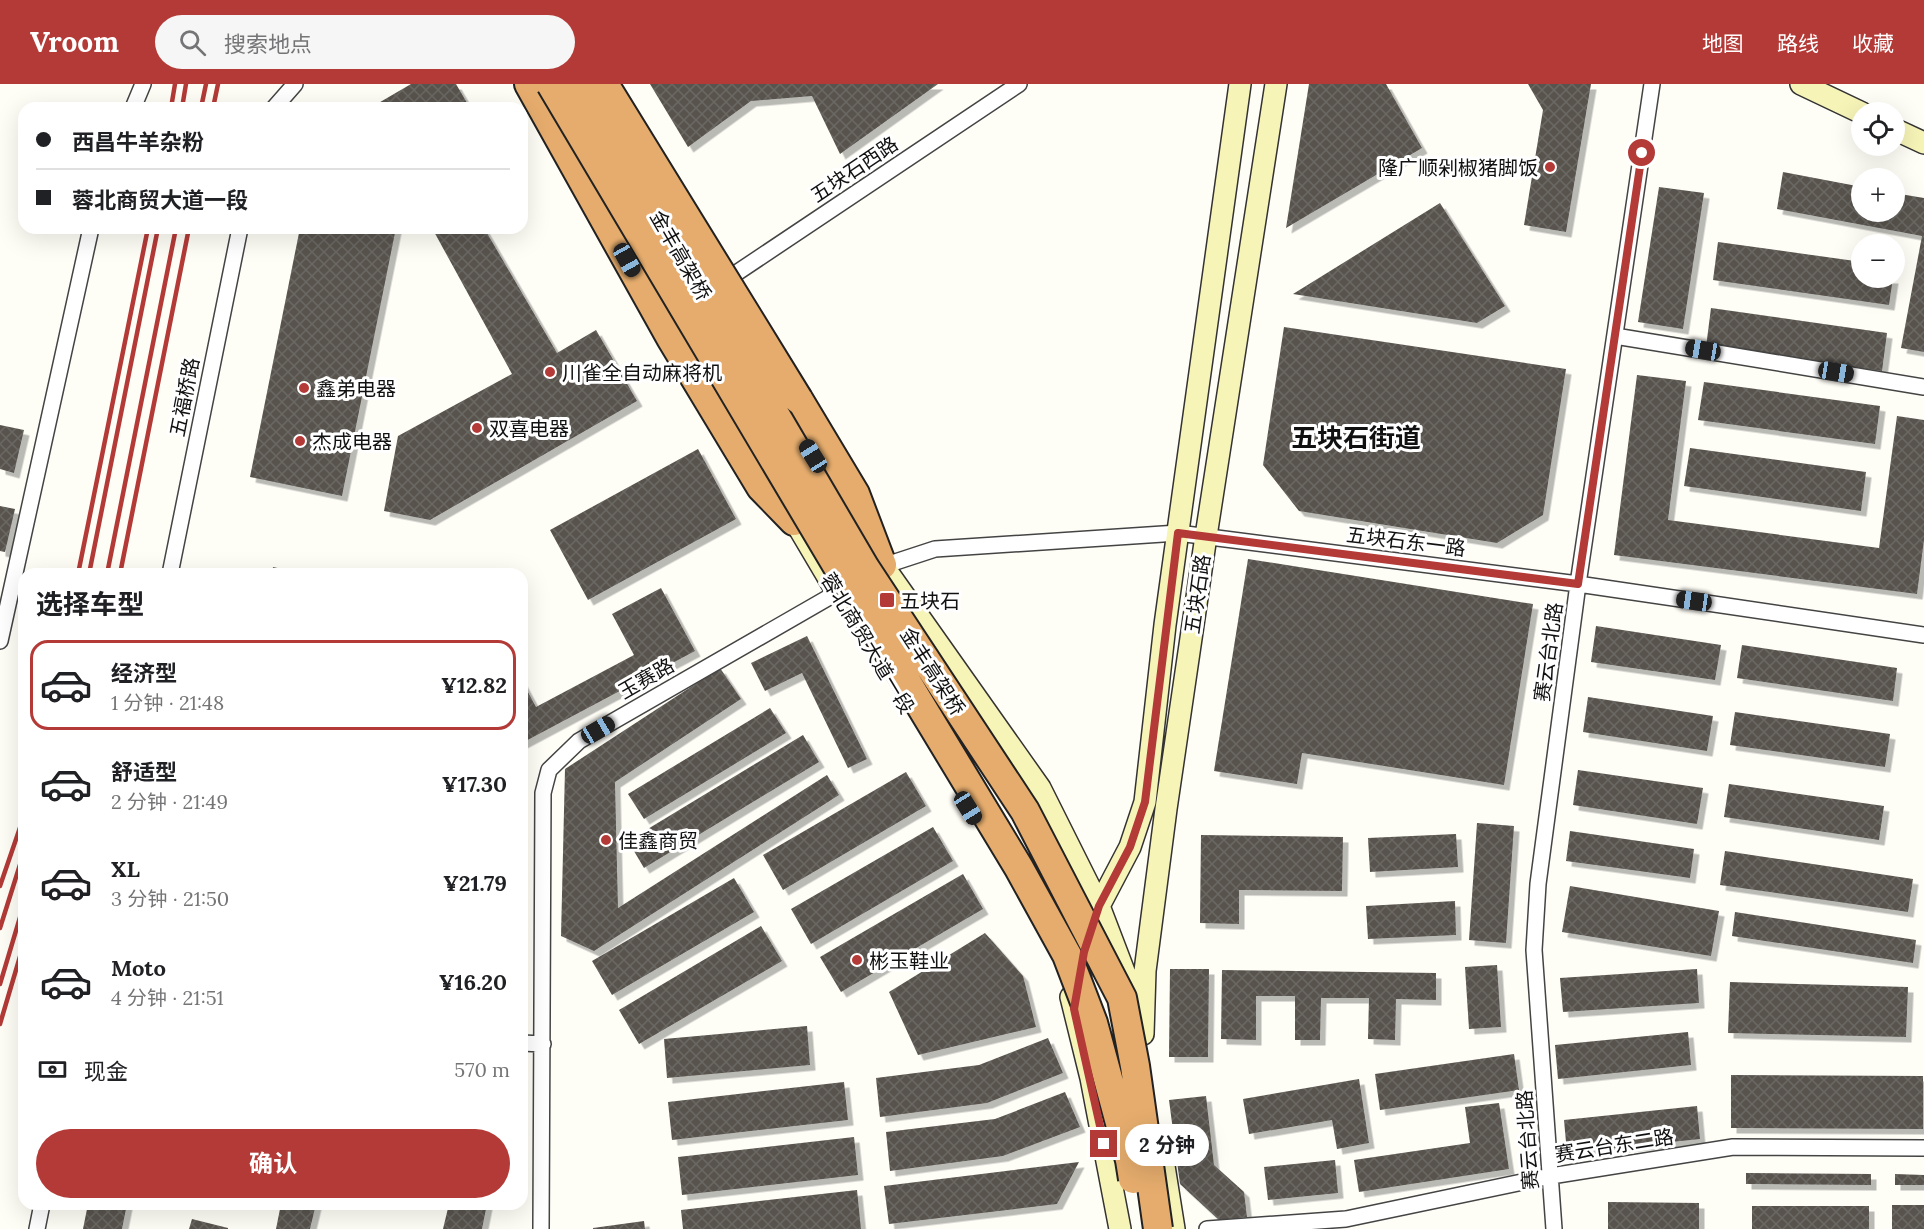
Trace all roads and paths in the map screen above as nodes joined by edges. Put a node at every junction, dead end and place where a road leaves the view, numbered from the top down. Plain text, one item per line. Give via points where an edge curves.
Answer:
1 (143, 84) edge
2 (295, 84) edge
3 (529, 84) edge
4 (542, 84) edge
5 (551, 84) edge
6 (581, 84) edge
7 (589, 84) edge
8 (604, 84) edge
9 (1019, 84) edge
10 (1240, 84) edge
11 (1276, 84) edge
12 (1652, 84) edge
13 (1801, 84) edge
14 (136, 102) edge
15 (279, 102) edge
16 (1851, 108) edge
17 (1905, 134) edge
18 (1924, 143) edge
19 (90, 234) edge
20 (239, 234) edge
21 (712, 289) junction
22 (1615, 336) junction
23 (1924, 387) edge
24 (794, 521) junction
25 (1178, 533) junction
26 (1206, 536) junction
27 (882, 565) junction
28 (171, 568) edge
29 (1578, 584) junction
30 (837, 593) junction
31 (1924, 635) edge
32 (0, 641) edge
33 (1099, 906) junction
34 (1074, 1009) junction
35 (1143, 1034) junction
36 (528, 1043) edge
37 (543, 1044) junction
38 (1924, 1148) edge
39 (1551, 1176) junction
40 (41, 1210) edge
41 (37, 1229) edge
42 (541, 1229) edge
43 (1120, 1229) edge
44 (1139, 1229) edge
45 (1158, 1229) edge
46 (1174, 1229) edge
47 (1207, 1229) edge
48 (1554, 1229) edge

1 - 14 street
2 - 15 street
3 - 24 highway via 671,338 761,487
4 - 24 main road, 蓉北商贸大道一段
5 - 44 highway, 金丰高架桥, bridge via 1019,868 1067,955 1093,1023 1113,1093 1130,1160
6 - 45 highway, 金丰高架桥, bridge via 865,568 1025,810 1122,998 1136,1066
7 - 21 main road
8 - 27 highway, bridge via 855,494
9 - 21 street, 五块石西路
10 - 25 main road, 五块石路
11 - 26 main road, 五块石路
12 - 22 street, 赛云台北路
13 - 16 main road
17 - 18 main road
19 - 32 street
20 - 28 street, 五福桥路
21 - 27 main road
22 - 23 street
22 - 29 street, 赛云台北路
24 - 30 main road, 蓉北商贸大道一段
25 - 26 street, 五块石东一路
25 - 27 street, 五块石东一路 via 935,549
25 - 33 main road, 五块石路 via 1145,802 1130,847
26 - 29 street, 五块石东一路
26 - 35 main road, 五块石路 via 1166,809 1147,960
27 - 30 street, 玉赛路
27 - 33 main road via 1040,788
29 - 31 street, 五块石东一路
29 - 39 street, 赛云台北路 via 1538,884 1534,950
30 - 34 main road, 蓉北商贸大道一段 via 1063,964
30 - 37 street, 玉赛路 via 579,741 549,770 543,793
33 - 34 main road, 五块石路 via 1084,952
33 - 35 main road via 1137,1005
34 - 43 main road, 蓉北商贸大道一段
35 - 46 main road
36 - 37 street
37 - 42 street, 玉赛路
38 - 39 street, 赛云台东二路 via 1733,1147
39 - 47 street, 赛云台东二路 via 1346,1219
39 - 48 street, 赛云台北路
40 - 41 street

